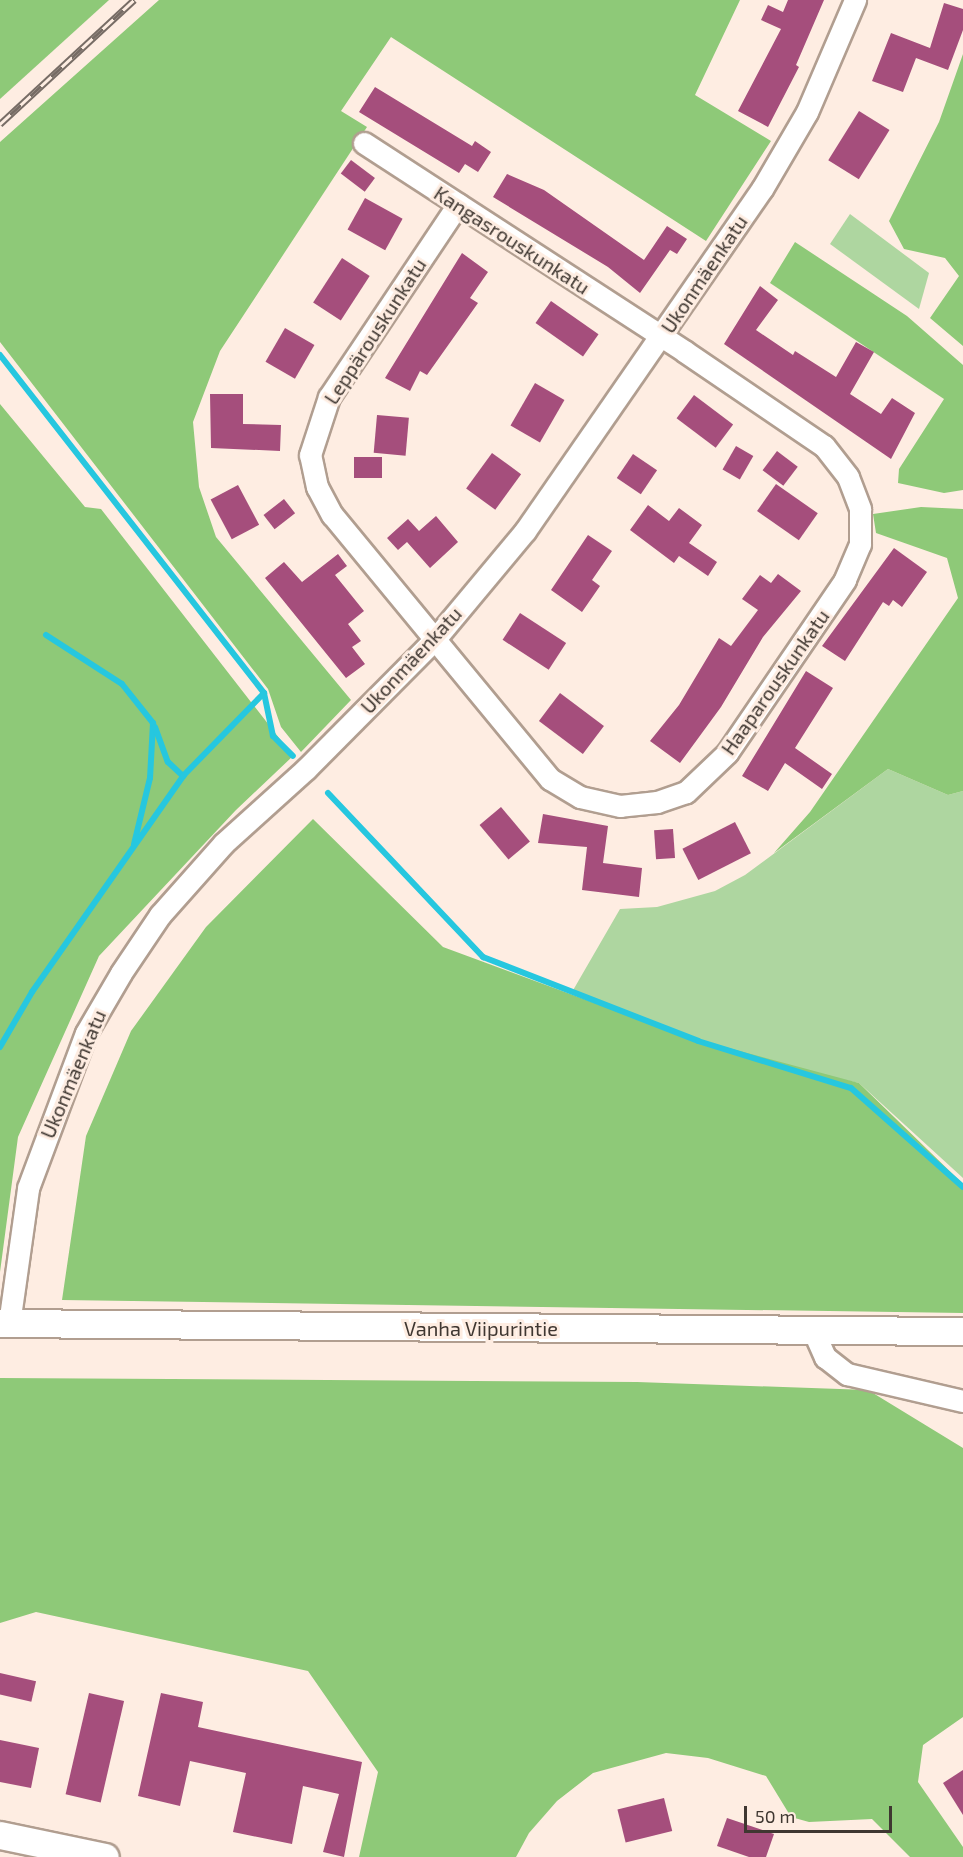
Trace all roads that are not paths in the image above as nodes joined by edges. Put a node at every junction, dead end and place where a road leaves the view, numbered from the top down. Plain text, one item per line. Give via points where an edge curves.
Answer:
1 (855, 0) edge
2 (364, 143) dead end
3 (458, 204) junction
4 (661, 337) junction
5 (435, 639) junction
6 (4, 1324) edge
7 (813, 1330) junction
8 (963, 1331) edge
9 (963, 1401) edge
10 (0, 1834) edge
11 (105, 1857) edge

1 - 4 street, Ukonmäenkatu via 807,112 762,189
2 - 3 street, Kangasrouskunkatu
3 - 4 street, Kangasrouskunkatu
3 - 5 street, Leppärouskunkatu via 329,397 310,455 317,487 332,515
4 - 5 street, Ukonmäenkatu via 525,531
4 - 5 street, Haaparouskunkatu via 824,446 849,477 860,510 860,544 845,580 727,753 686,792 657,802 620,806 580,797 550,779
5 - 6 street, Ukonmäenkatu via 306,769 224,843 160,915 121,973 86,1033 28,1188
6 - 7 street, Vanha Viipurintie
7 - 8 street, Vanha Viipurintie
7 - 9 street via 825,1357 847,1374
10 - 11 street

